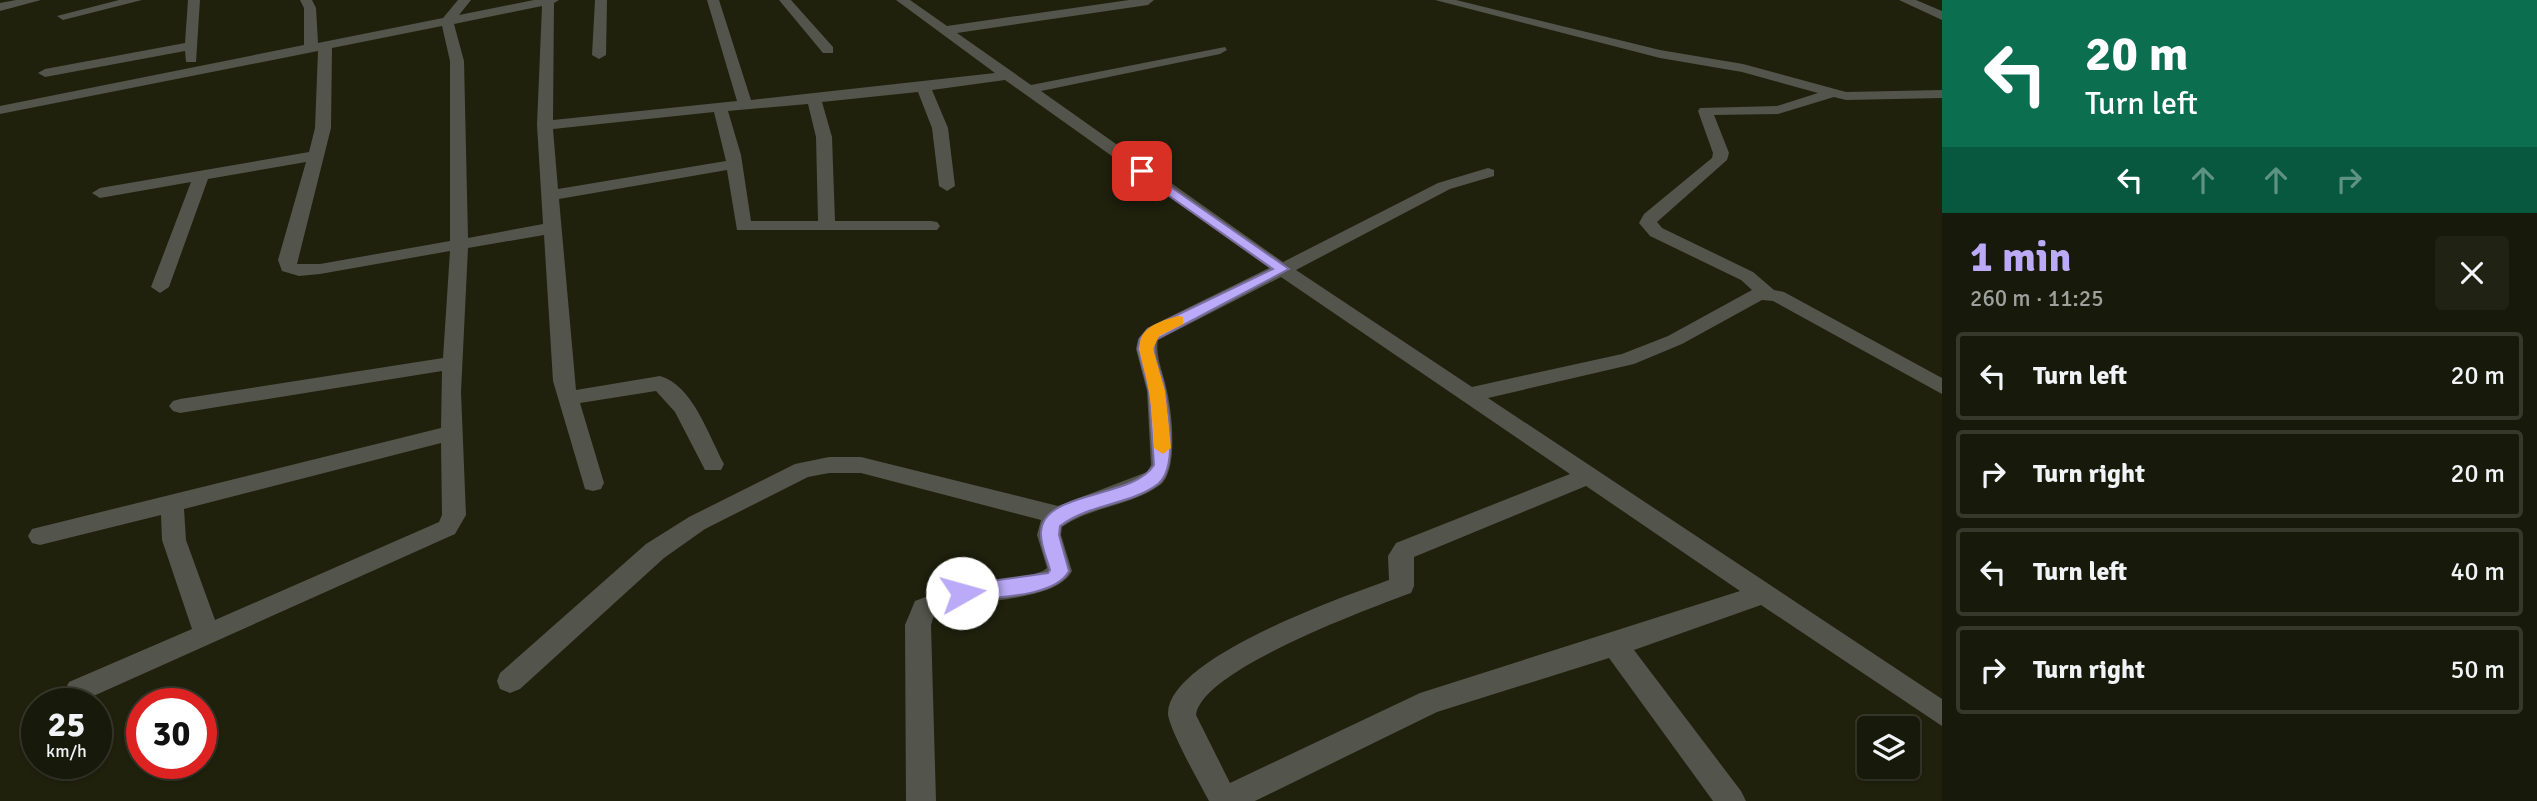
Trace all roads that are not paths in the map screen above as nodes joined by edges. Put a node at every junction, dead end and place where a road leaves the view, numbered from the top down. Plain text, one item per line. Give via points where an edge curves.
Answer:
1 (35, 0) edge
2 (136, 0) edge
3 (194, 0) edge
4 (306, 0) edge
5 (465, 0) edge
6 (551, 0) edge
7 (601, 0) edge
8 (713, 0) edge
9 (785, 0) edge
10 (902, 0) edge
11 (1441, 0) edge
12 (1905, 0) edge
13 (1148, 1) edge
14 (0, 6) edge
15 (63, 16) dead end
16 (1942, 16) edge
17 (447, 21) junction
18 (947, 30) junction
19 (191, 46) junction
20 (318, 46) junction
21 (828, 50) dead end
22 (1220, 50) dead end
23 (599, 55) dead end
24 (192, 72) junction
25 (45, 73) dead end
26 (1007, 75) junction
27 (923, 87) junction
28 (1027, 90) junction
29 (1832, 93) junction
30 (1942, 94) edge
31 (814, 99) junction
32 (745, 105) junction
33 (720, 107) junction
34 (0, 110) edge
35 (545, 125) junction
36 (316, 155) junction
37 (734, 164) junction
38 (1488, 173) dead end
39 (202, 174) junction
40 (947, 186) dead end
41 (100, 193) dead end
42 (550, 195) junction
43 (827, 226) junction
44 (931, 226) dead end
45 (552, 228) junction
46 (459, 242) junction
47 (1282, 269) junction
48 (160, 287) dead end
49 (1767, 294) junction
50 (453, 363) junction
51 (1942, 387) edge
52 (1469, 395) junction
53 (568, 398) junction
54 (180, 406) dead end
55 (452, 433) junction
56 (713, 464) dead end
57 (1588, 475) junction
58 (593, 483) dead end
59 (172, 503) junction
60 (1062, 516) junction
61 (40, 536) dead end
62 (1763, 594) junction
63 (207, 634) junction
64 (1615, 645) junction
65 (510, 681) dead end
66 (84, 688) edge
67 (1942, 714) edge
68 (921, 801) edge
69 (1224, 801) edge
70 (1731, 801) edge

1 - 14 street
2 - 15 street
3 - 19 street
4 - 20 street
5 - 17 street
6 - 17 street
6 - 35 street
7 - 23 street
8 - 32 street
9 - 21 street
10 - 18 street
11 - 29 street via 1743,68
12 - 16 street
13 - 18 street
17 - 20 street
17 - 46 street via 457,61
18 - 26 street
19 - 24 street
19 - 25 street
20 - 24 street
20 - 36 street via 323,128
22 - 28 street
24 - 34 street
26 - 27 street
26 - 28 street
27 - 31 street
27 - 40 street via 940,128
28 - 47 street
29 - 30 street via 1863,97
29 - 49 street via 1778,110 1705,111 1721,153 1719,160 1648,223 1656,232 1747,276
31 - 32 street
31 - 43 street via 826,158
32 - 33 street
33 - 35 street
33 - 37 street
35 - 42 street
36 - 39 street
36 - 46 street via 288,267 320,269
37 - 42 street
37 - 43 street via 743,226
38 - 47 street via 1444,187
39 - 41 street
39 - 48 street
42 - 45 street
43 - 44 street
45 - 46 street
45 - 53 street
46 - 50 street
47 - 52 street
47 - 60 street via 1154,332 1146,349 1157,391 1162,465 1155,478 1141,486 1086,502
49 - 51 street
49 - 52 street via 1627,359
50 - 54 street
50 - 55 street
52 - 57 street
53 - 56 street via 660,383 668,386
53 - 58 street
55 - 59 street
55 - 63 street via 454,515 447,528
57 - 62 street
57 - 69 street via 1405,550 1400,556 1402,586 1324,614 1236,659 1195,686 1184,700 1182,716
59 - 61 street
59 - 63 street via 174,540
60 - 65 street via 861,465 803,470 698,523 655,551
60 - 68 street via 1051,523 1049,535 1060,571 1055,579 962,593 924,608 918,625
62 - 64 street
62 - 67 street
63 - 66 street
64 - 69 street via 1430,702
64 - 70 street

